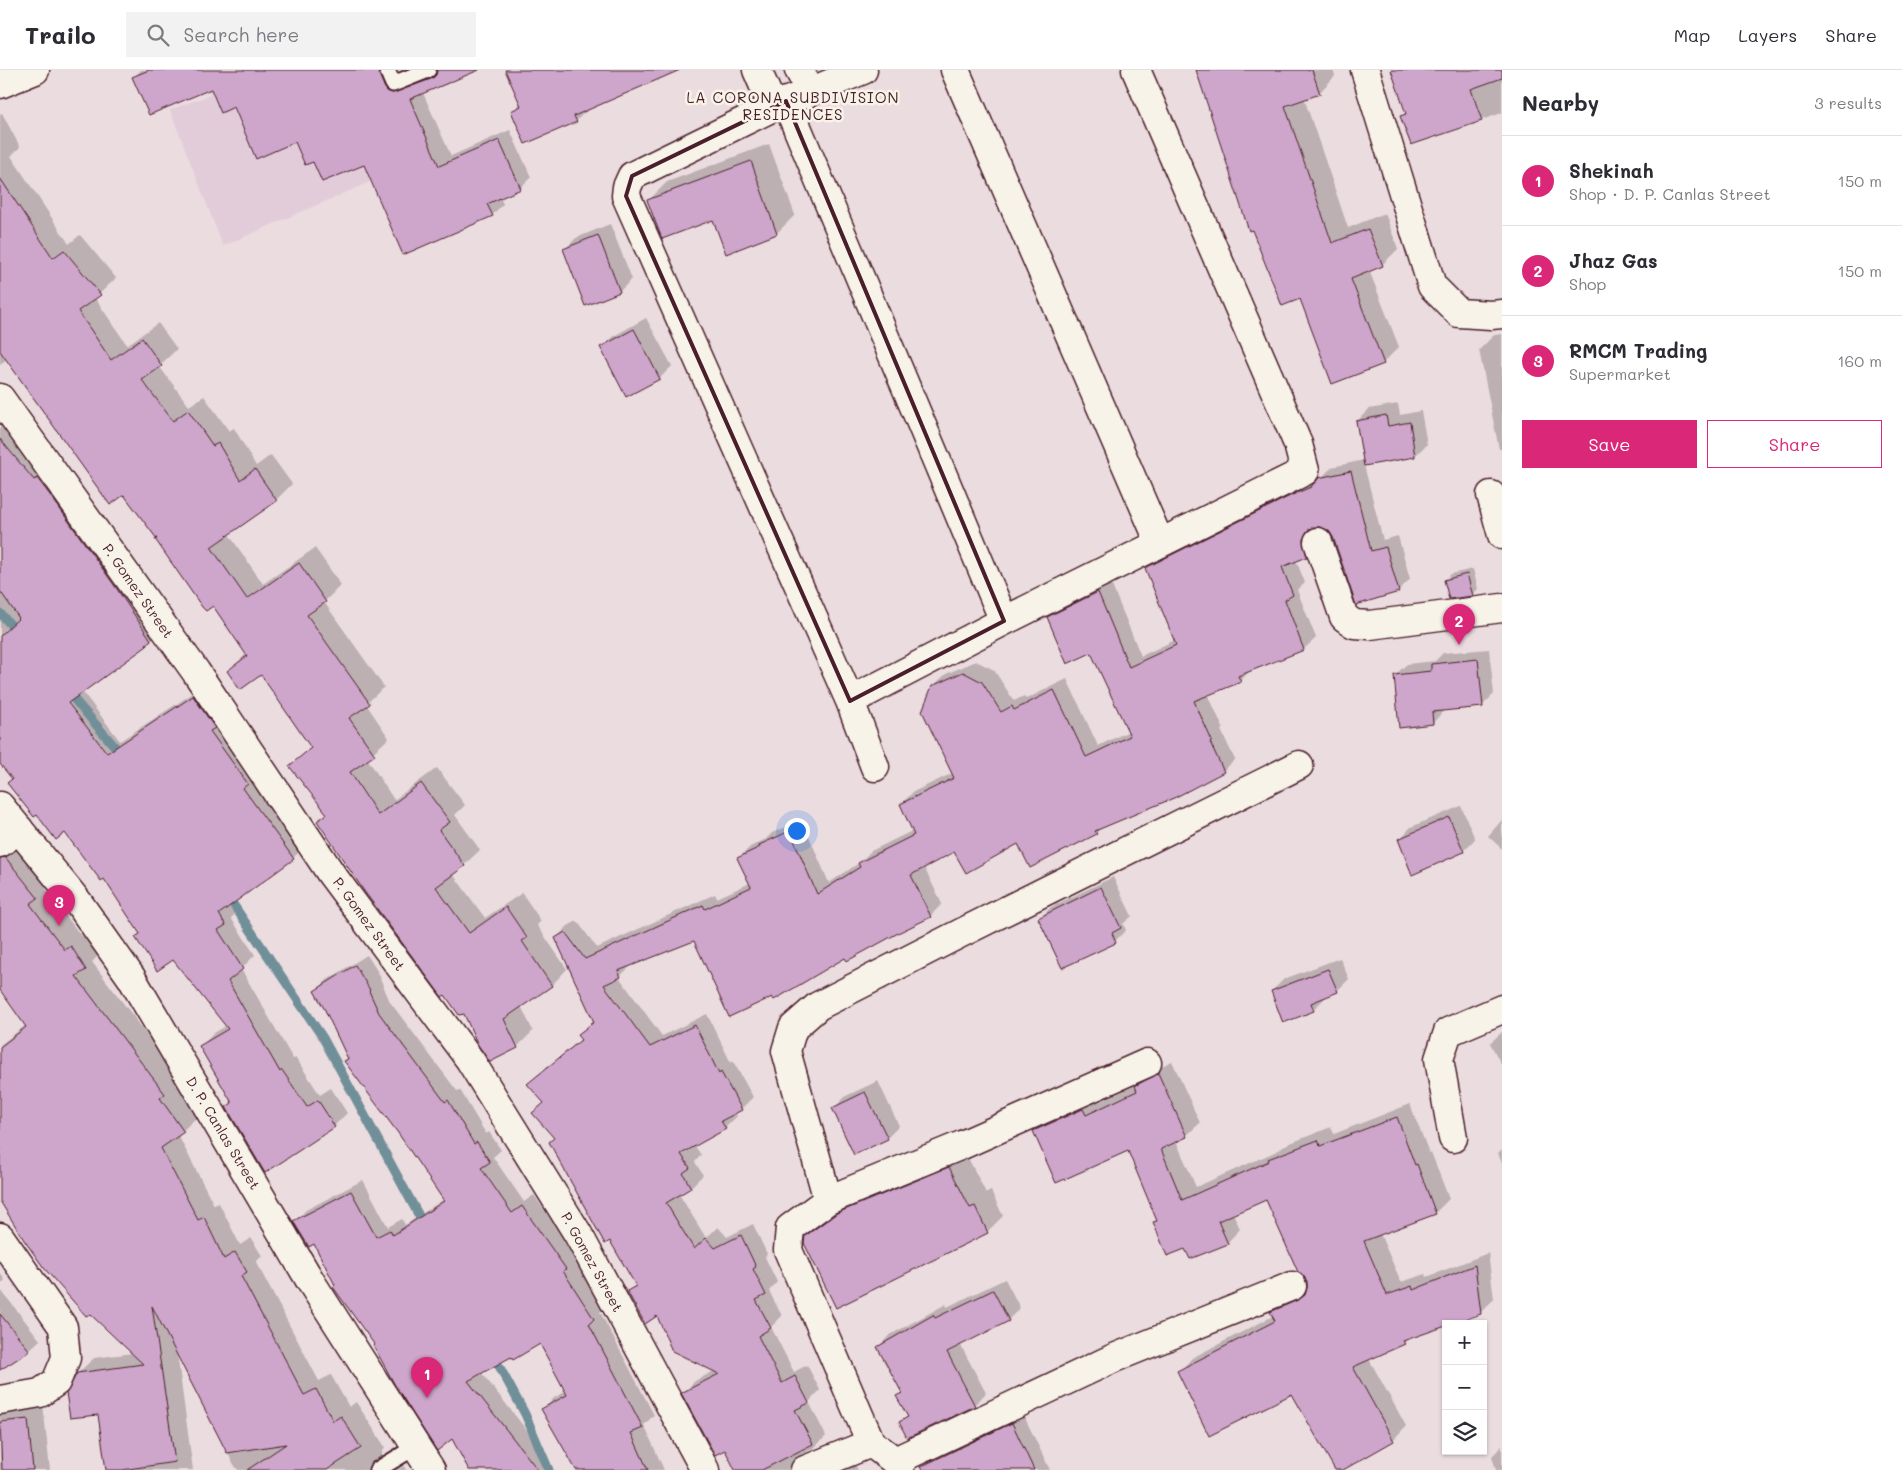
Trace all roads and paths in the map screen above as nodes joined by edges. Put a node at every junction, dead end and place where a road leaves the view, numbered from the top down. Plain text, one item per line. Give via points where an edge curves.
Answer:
1 (35, 70) edge
2 (387, 70) edge
3 (428, 70) edge
4 (757, 70) edge
5 (863, 70) edge
6 (955, 70) edge
7 (1136, 70) edge
8 (1365, 70) edge
9 (0, 84) edge
10 (792, 92) edge
11 (1502, 314) edge
12 (0, 398) edge
13 (1491, 495) dead end
14 (1502, 535) edge
15 (1318, 542) dead end
16 (1160, 543) junction
17 (1502, 608) edge
18 (1004, 621) junction
19 (850, 701) junction
20 (1299, 765) dead end
21 (875, 766) dead end
22 (0, 806) edge
23 (9, 836) edge
24 (1502, 1009) edge
25 (1146, 1063) dead end
26 (1453, 1138) dead end
27 (828, 1200) junction
28 (0, 1237) edge
29 (1292, 1286) dead end
30 (0, 1400) edge
31 (871, 1443) junction
32 (417, 1446) junction
33 (898, 1465) edge
34 (376, 1470) edge
35 (431, 1470) edge
36 (705, 1470) edge
37 (805, 1470) edge

1 - 9 main road
2 - 3 lane via 393,84
4 - 10 main road
5 - 10 main road
6 - 16 main road
7 - 16 main road via 1298,444 1305,471
8 - 11 main road via 1432,286 1459,313
10 - 18 main road
10 - 19 main road via 632,176 626,186 626,196
12 - 36 main road, P. Gomez Street via 196,672 332,874 470,1060 578,1234
13 - 14 main road
15 - 17 main road via 1344,617 1354,624 1370,625
16 - 18 main road
18 - 19 main road
19 - 21 main road
20 - 27 main road via 818,1006 793,1028 786,1051
22 - 23 main road, D. P. Canlas Street
23 - 32 main road, D. P. Canlas Street via 78,902 131,977 311,1282
24 - 26 main road via 1448,1032 1439,1059
25 - 27 main road via 962,1145
27 - 31 main road via 790,1228 788,1250
28 - 30 main road via 63,1327 66,1358 56,1382 40,1393
29 - 33 main road via 1114,1358
31 - 33 main road
31 - 37 main road
32 - 34 lane
32 - 35 main road, D. P. Canlas Street

